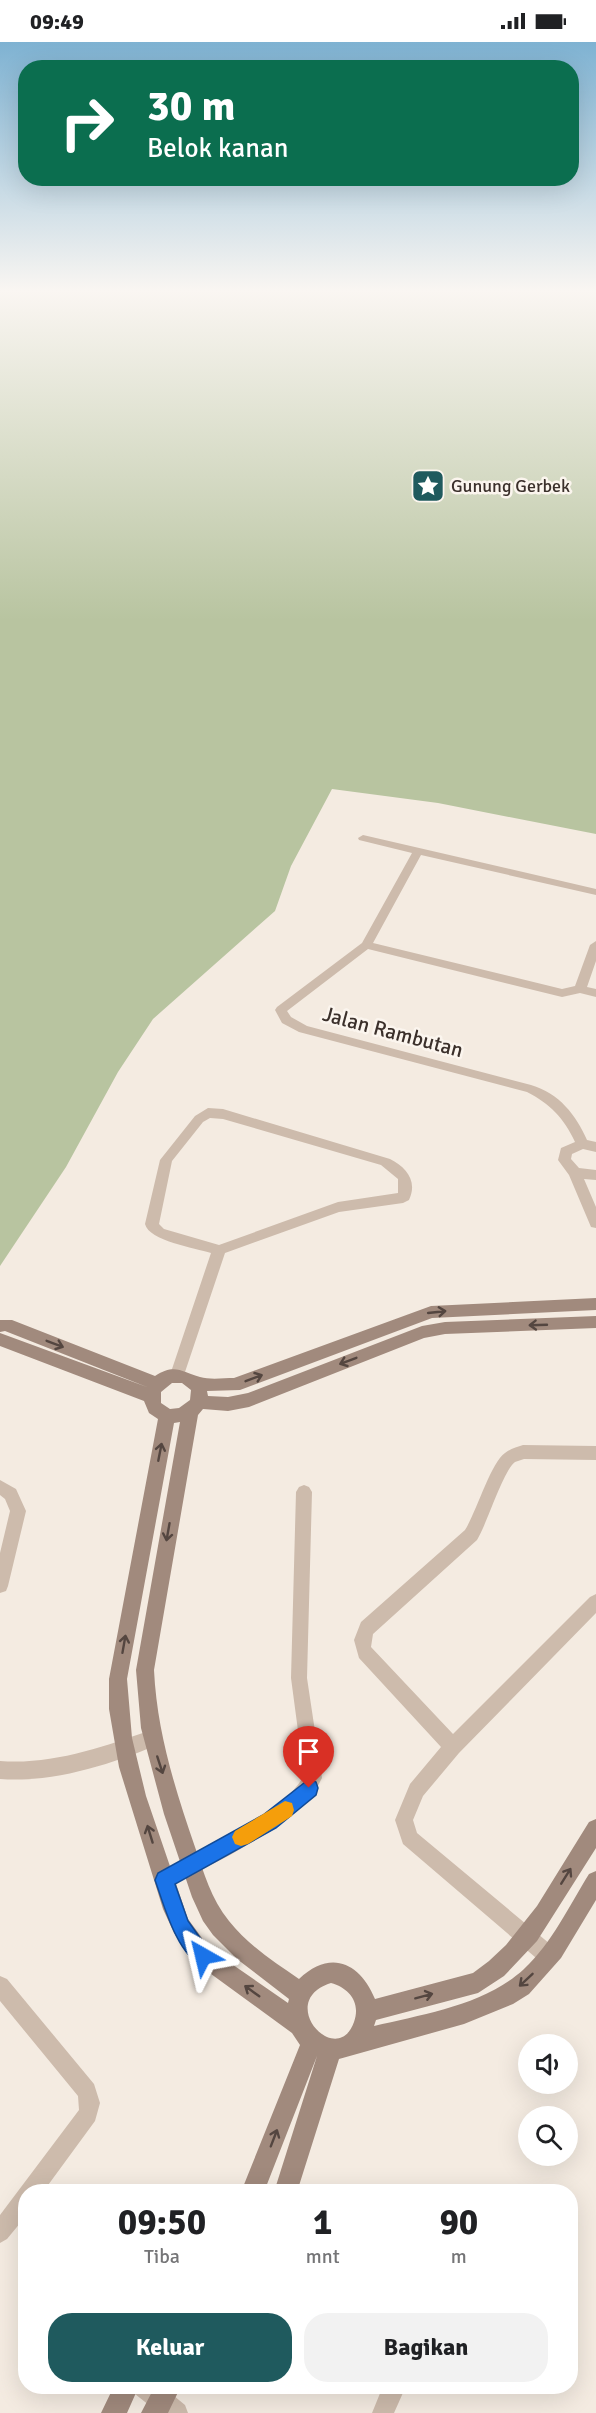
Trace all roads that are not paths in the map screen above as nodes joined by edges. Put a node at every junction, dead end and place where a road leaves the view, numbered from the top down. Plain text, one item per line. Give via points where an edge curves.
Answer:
1 (363, 838) dead end
2 (418, 851) junction
3 (596, 892) edge
4 (366, 945) junction
5 (596, 945) edge
6 (580, 989) junction
7 (596, 993) edge
8 (582, 1144) junction
9 (596, 1147) edge
10 (575, 1173) junction
11 (596, 1175) edge
12 (596, 1223) edge
13 (219, 1250) junction
14 (596, 1305) edge
15 (596, 1322) edge
16 (0, 1326) edge
17 (0, 1338) edge
18 (177, 1375) junction
19 (196, 1383) junction
20 (154, 1390) junction
21 (194, 1407) junction
22 (167, 1416) junction
23 (596, 1453) edge
24 (0, 1487) edge
25 (304, 1492) dead end
26 (0, 1586) edge
27 (596, 1602) edge
28 (151, 1739) junction
29 (453, 1746) junction
30 (124, 1748) junction
31 (0, 1770) edge
32 (596, 1829) edge
33 (192, 1865) junction
34 (164, 1880) junction
35 (596, 1881) edge
36 (527, 1936) junction
37 (549, 1956) junction
38 (0, 1986) edge
39 (301, 1994) junction
40 (367, 2012) junction
41 (323, 2040) junction
42 (36, 2184) edge
43 (256, 2184) edge
44 (287, 2184) edge
45 (18, 2208) edge
46 (0, 2232) edge
47 (123, 2394) edge
48 (391, 2394) edge
49 (114, 2413) edge
50 (383, 2413) edge

1 - 2 street
2 - 3 street
2 - 4 street
4 - 6 street via 561,993
4 - 8 street, Jalan Rambutan via 286,1005 281,1010 286,1020 303,1029 548,1096 566,1111
5 - 6 street
6 - 7 street
8 - 9 street
8 - 10 street via 570,1147 564,1156 566,1165
10 - 11 street
10 - 12 street
13 - 13 street via 338,1207 398,1199 404,1196 407,1183 385,1162 223,1114 208,1113 166,1160 152,1227 160,1233
13 - 18 street
19 -> 14 street via 234,1385 431,1312
15 -> 21 street via 422,1332 243,1401
16 -> 20 street via 6,1325
17 - 20 street
18 - 19 street
18 - 20 street
19 - 21 street via 200,1389
20 - 22 street via 155,1408
21 - 22 street
21 -> 28 street via 145,1670 144,1702
30 -> 22 street via 118,1679
23 - 29 street via 523,1452 509,1458 471,1535 362,1636 365,1652
24 - 26 street via 11,1494 18,1511
25 - 33 street via 299,1678 313,1778 297,1802
27 - 29 street
28 - 30 street
28 -> 33 street
29 - 36 street via 411,1799 404,1829 409,1838
30 - 31 street via 39,1770
34 -> 30 street
36 -> 32 street
33 - 34 street
33 - 39 street via 210,1915 233,1944
41 -> 34 street via 203,1956 181,1926
35 - 37 street
36 - 37 street
40 -> 36 street via 478,1982 508,1959
37 -> 41 street via 522,1985 500,2001
38 - 42 street via 87,2091 90,2103 88,2114
39 - 40 street via 313,1978 340,1973 357,1983
39 - 41 street via 297,2015
40 - 41 street via 360,2035
43 -> 41 street
41 - 44 street
45 - 46 street
47 - 49 street
48 - 50 street

